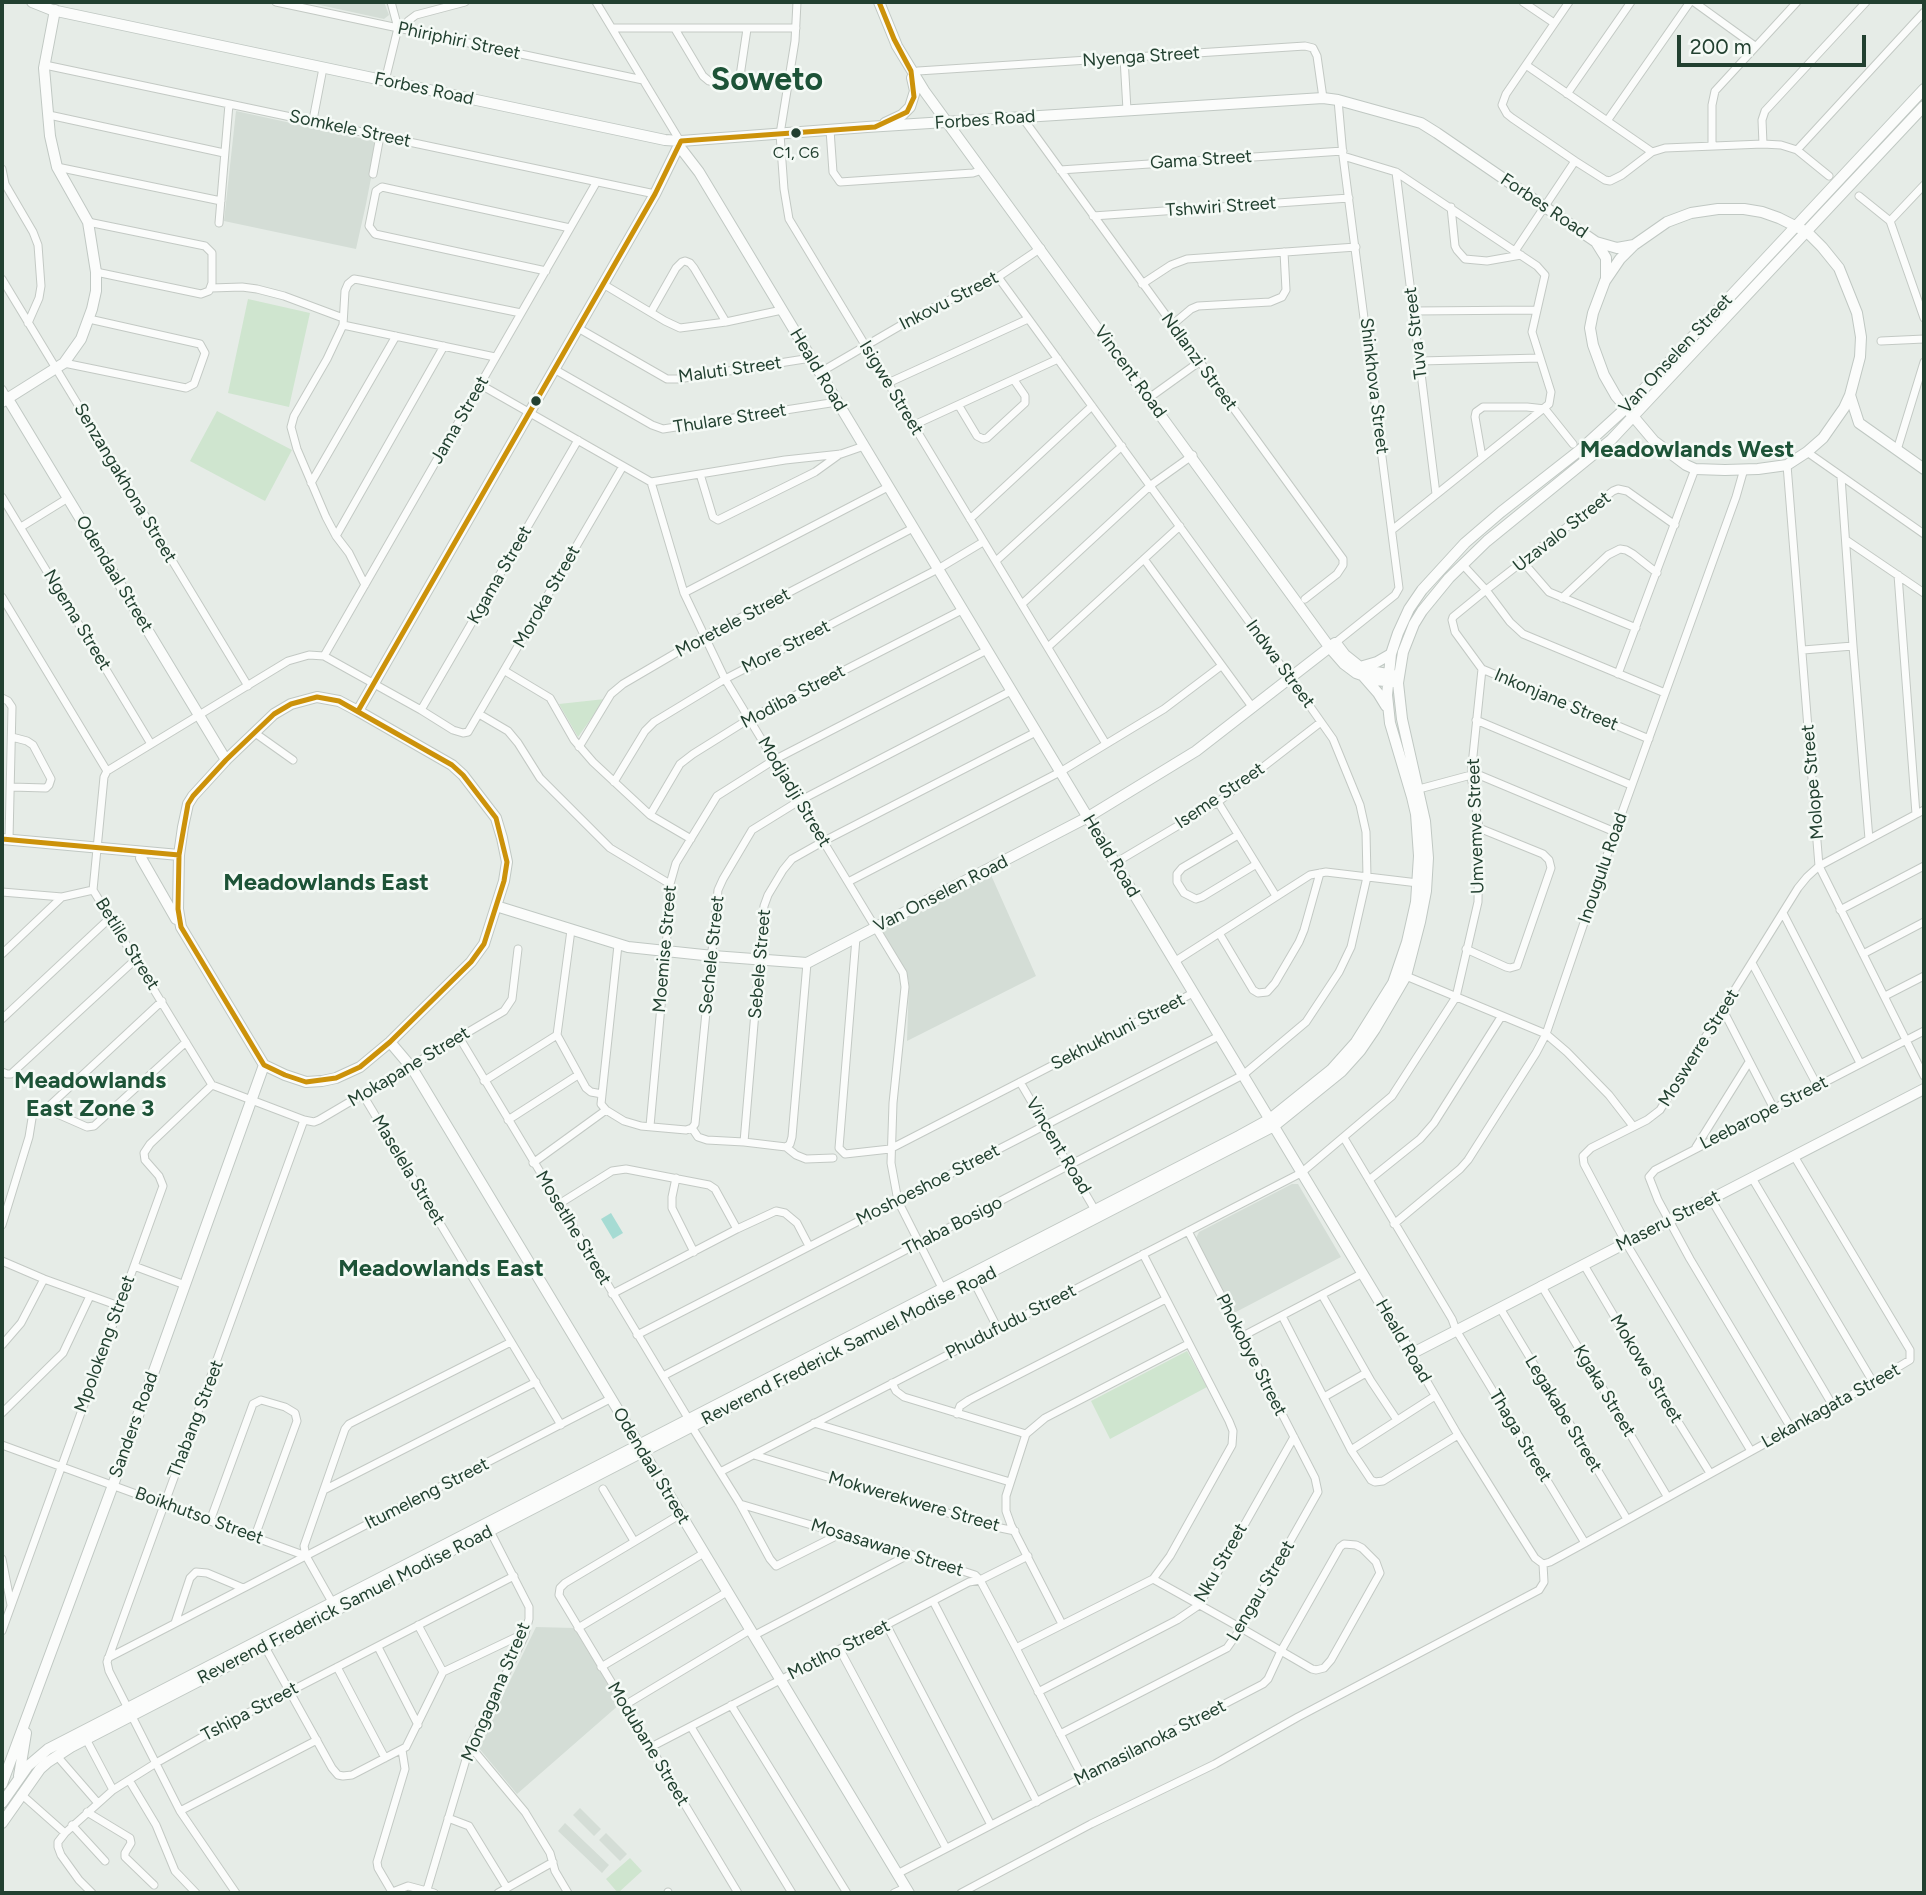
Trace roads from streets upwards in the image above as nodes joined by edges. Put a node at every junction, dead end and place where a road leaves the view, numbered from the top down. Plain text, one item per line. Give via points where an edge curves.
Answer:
1 (32, 2) edge
2 (276, 2) edge
3 (391, 2) edge
4 (464, 2) edge
5 (596, 2) edge
6 (797, 2) edge
7 (879, 2) edge
8 (1523, 2) edge
9 (1569, 2) edge
10 (1631, 2) edge
11 (1692, 2) edge
12 (1797, 2) edge
13 (1866, 2) edge
14 (56, 6) edge
15 (1924, 12) edge
16 (1554, 23) junction
17 (402, 28) junction
18 (612, 28) junction
19 (796, 28) junction
20 (676, 29) junction
21 (747, 29) junction
22 (1755, 46) junction
23 (1124, 58) junction
24 (44, 65) junction
25 (1526, 65) junction
26 (323, 68) junction
27 (914, 71) junction
28 (643, 80) junction
29 (385, 81) junction
30 (1924, 89) edge
31 (1567, 94) junction
32 (1323, 98) junction
33 (1338, 100) junction
34 (229, 103) junction
35 (1924, 106) edge
36 (1127, 110) junction
37 (49, 115) junction
38 (1022, 117) junction
39 (313, 120) junction
40 (1607, 121) junction
41 (952, 122) junction
42 (875, 127) junction
43 (830, 130) junction
44 (780, 134) junction
45 (380, 136) junction
46 (680, 144) junction
47 (1763, 144) junction
48 (1713, 145) junction
49 (1797, 150) junction
50 (1652, 152) junction
51 (224, 153) junction
52 (1343, 154) junction
53 (1575, 161) junction
54 (57, 167) junction
55 (2, 169) edge
56 (982, 170) junction
57 (1060, 170) junction
58 (1396, 172) junction
59 (373, 174) dead end
60 (1829, 176) dead end
61 (596, 183) junction
62 (1924, 185) edge
63 (654, 194) junction
64 (1859, 196) dead end
65 (1349, 198) junction
66 (221, 201) junction
67 (1451, 207) junction
68 (1544, 207) junction
69 (1093, 216) junction
70 (1890, 221) junction
71 (88, 222) junction
72 (219, 223) dead end
73 (569, 228) junction
74 (1801, 229) junction
75 (1596, 242) junction
76 (1634, 245) junction
77 (1041, 247) junction
78 (1356, 247) junction
79 (1284, 252) junction
80 (1518, 253) junction
81 (545, 271) junction
82 (96, 272) junction
83 (999, 277) junction
84 (2, 279) edge
85 (1605, 281) junction
86 (603, 284) junction
87 (1142, 284) junction
88 (211, 288) junction
89 (782, 310) junction
90 (1537, 310) junction
91 (1414, 311) junction
92 (651, 312) junction
93 (521, 313) junction
94 (1924, 318) edge
95 (89, 319) junction
96 (1028, 319) junction
97 (726, 321) junction
98 (343, 322) junction
99 (28, 323) junction
100 (1172, 325) junction
101 (578, 328) junction
102 (396, 336) junction
103 (1924, 339) edge
104 (1881, 341) dead end
105 (444, 346) junction
106 (866, 346) junction
107 (495, 357) junction
108 (811, 358) junction
109 (1540, 358) junction
110 (1058, 359) junction
111 (1420, 361) junction
112 (1199, 362) junction
113 (1924, 362) edge
114 (60, 366) junction
115 (554, 369) junction
116 (819, 373) junction
117 (1014, 380) junction
118 (888, 383) junction
119 (481, 384) junction
120 (1611, 389) junction
121 (1850, 395) junction
122 (4, 397) edge
123 (1150, 397) junction
124 (837, 402) junction
125 (959, 406) junction
126 (1092, 406) junction
127 (1545, 409) junction
128 (529, 412) junction
129 (1629, 413) junction
130 (1859, 423) junction
131 (1610, 424) junction
132 (914, 425) junction
133 (1828, 432) junction
134 (578, 439) junction
135 (1611, 440) junction
136 (1654, 440) junction
137 (1573, 444) dead end
138 (864, 446) junction
139 (1122, 446) junction
140 (1897, 450) junction
141 (1807, 452) junction
142 (841, 454) junction
143 (1193, 455) junction
144 (1482, 457) junction
145 (1787, 465) junction
146 (623, 466) junction
147 (1695, 469) junction
148 (1744, 469) junction
149 (1924, 469) edge
150 (700, 474) junction
151 (1841, 477) junction
152 (651, 482) junction
153 (311, 483) junction
154 (1151, 485) junction
155 (888, 487) junction
156 (1436, 494) junction
157 (2, 497) edge
158 (68, 498) junction
159 (970, 519) junction
160 (1675, 525) junction
161 (1180, 526) junction
162 (21, 527) junction
163 (913, 528) junction
164 (1392, 530) junction
165 (1924, 534) edge
166 (336, 536) junction
167 (1846, 540) junction
168 (983, 542) junction
169 (1144, 559) junction
170 (996, 561) junction
171 (1523, 562) junction
172 (1463, 565) junction
173 (938, 569) junction
174 (1657, 573) junction
175 (1898, 575) junction
176 (365, 585) junction
177 (1486, 590) junction
178 (684, 593) junction
179 (1924, 593) edge
180 (2, 597) edge
181 (1562, 598) junction
182 (1305, 599) junction
183 (1022, 604) junction
184 (962, 610) junction
185 (1453, 617) joint
186 (1636, 628) junction
187 (705, 636) junction
188 (1333, 645) junction
189 (1853, 646) junction
190 (1048, 647) junction
191 (986, 650) junction
192 (1803, 650) junction
193 (1391, 654) junction
194 (324, 656) junction
195 (1221, 666) junction
196 (1482, 668) junction
197 (505, 671) junction
198 (1362, 672) junction
199 (1618, 674) junction
200 (1290, 678) junction
201 (725, 679) junction
202 (1393, 679) junction
203 (373, 684) junction
204 (248, 686) junction
205 (1011, 691) junction
206 (1665, 694) junction
207 (2, 698) edge
208 (1253, 708) junction
209 (1387, 708) junction
210 (421, 710) junction
211 (358, 711) junction
212 (199, 715) junction
213 (479, 715) junction
214 (749, 719) junction
215 (1476, 720) junction
216 (1321, 722) junction
217 (1036, 732) junction
218 (255, 733) junction
219 (12, 737) junction
220 (1649, 739) junction
221 (152, 744) junction
222 (1106, 744) junction
223 (579, 747) junction
224 (226, 760) junction
225 (293, 760) dead end
226 (774, 760) junction
227 (107, 771) junction
228 (1060, 772) junction
229 (1471, 775) junction
230 (614, 782) junction
231 (1631, 785) junction
232 (11, 787) junction
233 (1419, 789) junction
234 (799, 801) junction
235 (1218, 802) junction
236 (1924, 810) edge
237 (1916, 814) junction
238 (650, 815) junction
239 (1088, 817) junction
240 (1479, 828) junction
241 (1615, 832) junction
242 (1238, 835) junction
243 (5, 839) edge
244 (691, 839) junction
245 (1869, 839) junction
246 (824, 841) junction
247 (96, 848) junction
248 (125, 851) junction
249 (142, 852) junction
250 (180, 855) junction
251 (1115, 863) junction
252 (1255, 865) junction
253 (1819, 866) junction
254 (1924, 866) edge
255 (1320, 873) junction
256 (152, 877) junction
257 (1367, 877) junction
258 (848, 882) junction
259 (1418, 883) junction
260 (670, 884) junction
261 (93, 890) junction
262 (2, 891) edge
263 (1276, 896) junction
264 (62, 897) junction
265 (496, 906) junction
266 (1840, 910) junction
267 (1783, 914) junction
268 (111, 917) junction
269 (1924, 922) edge
270 (181, 927) junction
271 (876, 927) junction
272 (571, 930) junction
273 (1219, 933) junction
274 (856, 938) junction
275 (618, 944) junction
276 (518, 949) dead end
277 (1466, 949) junction
278 (666, 951) junction
279 (2, 954) edge
280 (1863, 954) junction
281 (713, 956) junction
282 (136, 960) junction
283 (760, 960) junction
284 (807, 962) junction
285 (1174, 962) junction
286 (1752, 963) junction
287 (1406, 976) junction
288 (1924, 976) edge
289 (1194, 993) junction
290 (1885, 996) junction
291 (1455, 997) junction
292 (162, 1001) junction
293 (1723, 1010) junction
294 (1501, 1017) junction
295 (2, 1019) edge
296 (1924, 1031) edge
297 (1546, 1034) junction
298 (557, 1035) junction
299 (1219, 1036) junction
300 (458, 1037) junction
301 (1906, 1040) junction
302 (186, 1042) junction
303 (390, 1042) junction
304 (1749, 1062) junction
305 (1860, 1063) junction
306 (264, 1065) junction
307 (411, 1065) junction
308 (5, 1073) edge
309 (578, 1075) junction
310 (1243, 1076) junction
311 (1924, 1076) edge
312 (484, 1081) junction
313 (1020, 1082) junction
314 (212, 1085) junction
315 (1817, 1085) junction
316 (1924, 1089) edge
317 (601, 1094) junction
318 (363, 1095) junction
319 (252, 1100) junction
320 (1773, 1107) junction
321 (40, 1109) junction
322 (606, 1110) junction
323 (304, 1120) junction
324 (508, 1120) junction
325 (1272, 1123) junction
326 (1045, 1125) junction
327 (650, 1126) junction
328 (1633, 1126) junction
329 (692, 1129) junction
330 (1344, 1138) junction
331 (744, 1142) junction
332 (786, 1147) junction
333 (890, 1149) junction
334 (1694, 1150) junction
335 (1794, 1156) junction
336 (832, 1158) dead end
337 (533, 1163) junction
338 (1069, 1166) junction
339 (1301, 1172) junction
340 (676, 1178) junction
341 (1752, 1178) junction
342 (1369, 1181) junction
343 (1711, 1199) junction
344 (898, 1201) junction
345 (558, 1204) junction
346 (1095, 1210) junction
347 (1669, 1220) junction
348 (1394, 1224) junction
349 (2, 1225) edge
350 (737, 1229) junction
351 (1188, 1231) junction
352 (919, 1243) junction
353 (1626, 1243) junction
354 (810, 1246) junction
355 (694, 1252) junction
356 (1143, 1254) junction
357 (2, 1261) edge
358 (1584, 1265) junction
359 (134, 1266) junction
360 (1363, 1273) junction
361 (44, 1279) junction
362 (974, 1282) junction
363 (185, 1285) junction
364 (1541, 1285) junction
365 (942, 1288) junction
366 (612, 1294) junction
367 (1322, 1295) junction
368 (90, 1296) junction
369 (1166, 1299) junction
370 (119, 1306) junction
371 (1500, 1308) junction
372 (1282, 1316) junction
373 (998, 1329) junction
374 (1456, 1330) junction
375 (638, 1335) junction
376 (1241, 1337) junction
377 (511, 1342) junction
378 (1188, 1344) junction
379 (2, 1345) edge
380 (1411, 1354) junction
381 (1366, 1373) junction
382 (663, 1376) junction
383 (1873, 1381) junction
384 (536, 1382) junction
385 (892, 1383) junction
386 (1435, 1396) junction
387 (1324, 1397) junction
388 (610, 1399) junction
389 (1833, 1406) junction
390 (2, 1413) edge
391 (957, 1414) junction
392 (1396, 1420) junction
393 (690, 1423) junction
394 (814, 1423) junction
395 (561, 1425) junction
396 (1791, 1428) junction
397 (1026, 1434) junction
398 (1458, 1434) junction
399 (1294, 1437) junction
400 (2, 1445) edge
401 (641, 1448) junction
402 (1351, 1450) junction
403 (1751, 1451) junction
404 (754, 1455) junction
405 (61, 1467) junction
406 (720, 1472) junction
407 (1710, 1473) junction
408 (1315, 1478) joint
409 (1010, 1482) junction
410 (113, 1485) junction
411 (603, 1489) dead end
412 (324, 1490) junction
413 (1667, 1496) junction
414 (164, 1504) junction
415 (740, 1504) junction
416 (681, 1514) junction
417 (1627, 1520) junction
418 (211, 1521) junction
419 (490, 1531) junction
420 (1014, 1531) junction
421 (841, 1534) junction
422 (256, 1536) junction
423 (635, 1541) junction
424 (1585, 1543) junction
425 (704, 1553) junction
426 (910, 1554) junction
427 (306, 1556) junction
428 (1028, 1556) junction
429 (2, 1559) edge
430 (1543, 1564) junction
431 (514, 1576) junction
432 (1153, 1579) junction
433 (980, 1580) junction
434 (243, 1588) junction
435 (727, 1591) junction
436 (933, 1601) junction
437 (332, 1602) junction
438 (11, 1605) junction
439 (1199, 1605) junction
440 (175, 1623) junction
441 (1062, 1624) junction
442 (418, 1625) junction
443 (887, 1626) junction
444 (579, 1628) junction
445 (1241, 1628) junction
446 (2, 1631) edge
447 (525, 1633) junction
448 (751, 1633) junction
449 (265, 1647) junction
450 (378, 1647) junction
451 (1016, 1648) junction
452 (840, 1650) junction
453 (1281, 1651) junction
454 (108, 1658) junction
455 (337, 1667) junction
456 (601, 1667) junction
457 (443, 1672) junction
458 (780, 1680) junction
459 (290, 1691) junction
460 (1038, 1692) junction
461 (731, 1705) junction
462 (625, 1706) junction
463 (129, 1712) junction
464 (27, 1720) junction
465 (418, 1726) junction
466 (691, 1727) junction
467 (1060, 1734) junction
468 (86, 1740) junction
469 (317, 1740) junction
470 (25, 1742) junction
471 (470, 1746) junction
472 (651, 1747) junction
473 (402, 1750) junction
474 (41, 1753) junction
475 (57, 1756) junction
476 (384, 1758) junction
477 (156, 1763) junction
478 (3, 1777) edge
479 (1083, 1778) junction
480 (129, 1780) junction
481 (18, 1781) junction
482 (113, 1790) junction
483 (21, 1794) junction
484 (97, 1802) junction
485 (1037, 1802) junction
486 (2, 1803) edge
487 (180, 1811) junction
488 (88, 1812) junction
489 (448, 1818) junction
490 (2, 1823) edge
491 (72, 1825) junction
492 (991, 1825) junction
493 (65, 1833) junction
494 (946, 1849) junction
495 (105, 1861) dead end
496 (553, 1861) junction
497 (897, 1874) junction
498 (153, 1885) dead end
499 (507, 1888) junction
500 (907, 1891) edge
501 (429, 1892) edge
502 (92, 1893) edge
503 (196, 1893) edge
504 (234, 1893) edge
505 (391, 1893) edge
506 (498, 1893) edge
507 (568, 1893) edge
508 (738, 1893) edge
509 (792, 1893) edge
510 (847, 1893) edge
511 (894, 1893) edge
512 (961, 1893) edge

1 - 14 street, Forbes Road
2 - 17 street, Phiriphiri Street
3 - 17 street
4 - 17 street via 416,15
5 - 18 street, Heald Road
6 - 19 street, Isigwe Street
7 - 27 street, Vincent Road via 897,46
8 - 16 street
9 - 16 street
10 - 31 street
11 - 22 street
11 - 40 street
12 - 22 street
13 - 47 street via 1765,111
14 - 24 street
14 - 26 street, Forbes Road
15 - 49 street
16 - 25 street
17 - 28 street, Phiriphiri Street
17 - 29 street
18 - 20 street
18 - 28 street, Heald Road
19 - 21 street
19 - 44 street, Isigwe Street
20 - 21 street
20 - 21 street via 704,76 719,84 734,83 740,76
22 - 48 street via 1713,97
23 - 27 street, Nyenga Street
23 - 32 street, Nyenga Street via 1310,47 1317,56
23 - 36 street
24 - 34 street, Somkele Street
24 - 37 street
25 - 31 street
25 - 53 street via 1506,94 1504,110
26 - 29 street, Forbes Road
26 - 39 street
27 - 41 street, Vincent Road
27 - 42 street via 910,107
28 - 46 street, Heald Road
29 - 46 street, Forbes Road
30 - 74 street, Van Onselen Street
31 - 40 street
32 - 33 street, Forbes Road
32 - 36 street, Forbes Road
33 - 52 street, Shinkhova Street
33 - 68 street, Forbes Road via 1429,127
34 - 39 street, Somkele Street
34 - 51 street
35 - 74 street, Van Onselen Street
36 - 38 street, Forbes Road
37 - 51 street
37 - 54 street
38 - 41 street, Forbes Road
38 - 57 street, Ndlanzi Street
39 - 45 street, Somkele Street
40 - 50 street
41 - 42 street, Forbes Road
41 - 56 street, Vincent Road
41 - 77 street, Vincent Road
42 - 43 street, Forbes Road
43 - 44 street, Forbes Road
43 - 56 street via 833,172 840,182
44 - 46 street, Forbes Road
44 - 106 street, Isigwe Street via 789,219
45 - 59 street
45 - 61 street, Somkele Street
46 - 63 street
46 - 89 street, Heald Road
47 - 48 street
47 - 49 street
48 - 50 street
49 - 60 street
50 - 53 street via 1610,181
51 - 66 street
52 - 57 street, Gama Street
52 - 58 street, Gama Street
52 - 65 street, Shinkhova Street
53 - 68 street
54 - 66 street
54 - 71 street
55 - 99 street via 5,184 38,245 41,286
56 - 77 street, Vincent Road
57 - 69 street, Ndlanzi Street
58 - 67 street, Gama Street
58 - 91 street, Tuva Street
61 - 63 street, Somkele Street
61 - 73 street, Jama Street
62 - 70 street
63 - 86 street
64 - 70 street
65 - 69 street, Tshwiri Street
65 - 78 street, Shinkhova Street
66 - 72 street
67 - 80 street, Gama Street
67 - 80 street via 1455,246 1465,259 1488,261
68 - 75 street, Forbes Road
68 - 80 street
69 - 87 street, Ndlanzi Street
70 - 94 street
71 - 82 street
71 - 88 street via 205,246 213,263
73 - 81 street, Jama Street
73 - 81 street via 382,187 376,191 370,229 378,236
74 - 76 street via 1754,211 1705,210 1667,222
74 - 121 street via 1839,268 1857,313 1860,358
74 - 129 street, Van Onselen Street
75 - 76 street, Forbes Road via 1617,248
75 - 85 street, Forbes Road via 1606,258
76 - 85 street
77 - 83 street, Inkovu Street
77 - 123 street, Vincent Road
78 - 79 street
78 - 164 street, Shinkhova Street
79 - 87 street via 1187,259
79 - 100 street via 1286,290 1282,297 1270,302 1198,306
80 - 90 street, Gama Street via 1545,275
81 - 93 street, Jama Street
82 - 88 street via 201,294
82 - 95 street
83 - 96 street, Indwa Street
83 - 106 street, Inkovu Street via 922,313
84 - 99 street, Senzangakhona Street
85 - 120 street via 1590,332
86 - 92 street
86 - 101 street
87 - 100 street, Ndlanzi Street
88 - 98 street via 257,289
89 - 97 street
89 - 108 street, Heald Road
90 - 91 street
90 - 109 street, Gama Street via 1532,332
91 - 111 street, Tuva Street
92 - 97 street via 680,328
92 - 97 street via 676,268 685,261
93 - 98 street via 360,280 351,281 345,291
93 - 107 street, Jama Street
95 - 114 street via 75,349
95 - 114 street via 197,343 205,353 194,384 186,388
96 - 110 street, Indwa Street
96 - 118 street
98 - 102 street
98 - 153 street via 292,422 291,433
99 - 114 street, Senzangakhona Street
100 - 112 street, Ndlanzi Street
101 - 108 street, Maluti Street via 667,379
101 - 115 street
102 - 105 street
102 - 153 street
103 - 104 street
105 - 107 street
105 - 166 street
106 - 116 street, Inkovu Street
106 - 118 street, Isigwe Street
107 - 119 street, Jama Street
108 - 116 street, Heald Road
109 - 111 street
109 - 127 street, Gama Street via 1551,392
110 - 117 street
110 - 126 street, Indwa Street
111 - 156 street, Tuva Street
112 - 123 street
112 - 182 street, Ndlanzi Street via 1343,559 1337,574
113 - 140 street
114 - 122 street
114 - 204 street, Senzangakhona Street
115 - 124 street, Thulare Street via 663,429
115 - 128 street
116 - 124 street, Heald Road
117 - 125 street
117 - 125 street via 1025,403 987,438 977,436
118 - 132 street, Isigwe Street
119 - 128 street
119 - 176 street, Jama Street
120 - 129 street
120 - 131 street via 1614,412
121 - 130 street
121 - 133 street
122 - 158 street, Odendaal Street
123 - 143 street, Vincent Road
124 - 138 street, Heald Road
125 - 132 street
126 - 139 street, Indwa Street
126 - 159 street
127 - 137 street
127 - 144 street
127 - 144 street via 1479,409 1475,417
128 - 134 street
128 - 203 street
129 - 131 street, Van Onselen Street
129 - 135 street, Van Onselen Street
129 - 136 street
130 - 133 street
130 - 140 street
131 - 193 street, Van Onselen Street via 1456,552 1414,601
132 - 159 street, Isigwe Street
133 - 141 street
134 - 146 street
134 - 210 street, Kgama Street
135 - 136 street via 1633,431
135 - 172 street, Van Onselen Street
136 - 147 street
138 - 142 street
138 - 155 street, Heald Road
139 - 154 street, Indwa Street
139 - 170 street
140 - 149 street
141 - 145 street
141 - 151 street
142 - 150 street
142 - 150 street via 815,472 718,520 713,517
143 - 154 street
143 - 182 street, Vincent Road
143 - 188 street, Vincent Road
144 - 156 street
145 - 148 street
145 - 192 street, Molope Street
146 - 152 street
146 - 197 street, Moroka Street
147 - 148 street
147 - 160 street
148 - 206 street, Inougulu Road
150 - 152 street
151 - 165 street
151 - 167 street
152 - 178 street, Modjadji Street
153 - 166 street
154 - 161 street, Indwa Street
154 - 183 street
155 - 163 street, Heald Road
155 - 178 street
156 - 164 street
157 - 162 street, Ngema Street
158 - 162 street
158 - 212 street, Odendaal Street
159 - 168 street, Isigwe Street
160 - 171 street, Uzavalo Street via 1618,489
160 - 174 street
161 - 169 street
161 - 200 street, Indwa Street
162 - 221 street, Ngema Street
163 - 173 street, Heald Road
163 - 187 street, Moretele Street
164 - 188 street, Shinkhova Street via 1397,592
166 - 176 street
167 - 175 street
167 - 189 street
168 - 170 street, Isigwe Street
168 - 173 street, More Street
169 - 190 street
169 - 195 street
170 - 183 street, Isigwe Street
171 - 177 street, Uzavalo Street
171 - 181 street via 1549,592
172 - 177 street
172 - 202 street, Van Onselen Street via 1431,598 1414,624
173 - 184 street, Heald Road
173 - 201 street, More Street
174 - 181 street via 1620,549
174 - 186 street
175 - 179 street
175 - 237 street
176 - 194 street, Jama Street
177 - 185 street, Uzavalo Street
177 - 199 street via 1523,634
178 - 187 street, Modjadji Street
180 - 227 street
181 - 186 street
182 - 188 street, Vincent Road
183 - 190 street, Isigwe Street
184 - 191 street, Heald Road
184 - 214 street, Modiba Street
185 - 196 street, Inkonjane Street via 1453,629
186 - 199 street
187 - 201 street, Modjadji Street
187 - 223 street, Moretele Street via 615,690
188 - 198 street, Vincent Road via 1344,664
188 - 200 street, Van Onselen Road
189 - 192 street
189 - 245 street
190 - 222 street, Isigwe Street
191 - 205 street, Heald Road
191 - 226 street, Moemise Street
192 - 253 street, Molope Street
193 - 198 street
193 - 202 street, Van Onselen Street
194 - 203 street
194 - 204 street via 300,656
195 - 208 street
195 - 222 street via 1164,709
196 - 215 street, Umvemve Street
196 - 220 street, Inkonjane Street
197 - 213 street, Moroka Street
197 - 223 street via 550,698
198 - 202 street, Vincent Road
198 - 209 street
199 - 206 street
200 - 208 street, Van Onselen Road
200 - 216 street, Indwa Street
201 - 214 street, Modjadji Street
201 - 230 street, More Street via 649,727
202 - 209 street, Reverend Frederick Samuel Modise Road
202 - 233 street, Reverend Frederick Samuel Modise Road
203 - 210 street
203 - 211 street
204 - 212 street
205 - 217 street, Heald Road
205 - 234 street, Sechele Street
206 - 220 street, Inougulu Road
207 - 219 street via 11,703
208 - 239 street, Van Onselen Road via 1196,751
209 - 259 street, Reverend Frederick Samuel Modise Road via 1416,814
210 - 213 street, Moroka Street via 458,732 468,732
211 - 218 street via 333,699 309,698 281,709
211 - 265 street via 452,765 491,810 499,824 506,862
212 - 221 street
212 - 224 street, Odendaal Street
213 - 260 street via 508,731 540,778 610,848
214 - 226 street, Modjadji Street
214 - 238 street, Modiba Street via 684,760
215 - 229 street, Umvemve Street
215 - 231 street
216 - 235 street, Iseme Street
216 - 257 street, Indwa Street via 1333,739 1360,805
217 - 228 street, Heald Road
217 - 246 street, Sebele Street
218 - 224 street
218 - 225 street
219 - 232 street
219 - 232 street via 33,745 51,779 46,788
220 - 231 street, Inougulu Road
221 - 227 street
222 - 228 street
223 - 230 street
224 - 250 street via 188,804
226 - 234 street, Modjadji Street
226 - 244 street, Moemise Street via 720,793
227 - 247 street, Betlile Street
228 - 239 street, Heald Road
228 - 258 street
229 - 233 street
229 - 240 street, Umvemve Street
229 - 241 street via 1496,781
230 - 238 street
231 - 241 street, Inougulu Road
232 - 243 street
233 - 287 street, Reverend Frederick Samuel Modise Road via 1427,872
234 - 246 street, Modjadji Street
234 - 281 street, Sechele Street via 752,831 723,879 718,890
235 - 242 street
235 - 251 street, Iseme Street
236 - 237 street, Moswerre Street
237 - 245 street, Moswerre Street
238 - 244 street
239 - 251 street, Heald Road
239 - 271 street, Van Onselen Road
240 - 277 street, Umvemve Street via 1479,896
240 - 277 street via 1543,854 1551,868 1517,966 1506,967
241 - 297 street, Inougulu Road
242 - 252 street
242 - 252 street via 1182,868 1177,882 1184,893 1196,899
243 - 247 street
244 - 260 street, Moemise Street
245 - 253 street, Moswerre Street
246 - 258 street, Modjadji Street
246 - 283 street, Sebele Street via 792,859 768,895
247 - 248 street
247 - 261 street, Betlile Street
248 - 249 street
248 - 256 street
249 - 250 street
249 - 256 street
250 - 270 street
251 - 285 street, Heald Road
252 - 263 street
253 - 266 street, Molope Street
253 - 267 street, Moswerre Street via 1798,888
254 - 266 street
255 - 257 street
255 - 263 street
255 - 273 street via 1299,942 1267,992 1253,990
256 - 270 street
257 - 259 street
257 - 310 street, Indwa Street via 1351,947 1339,972 1306,1022
258 - 271 street, Modjadji Street
259 - 325 street, Reverend Frederick Samuel Modise Road via 1400,967 1373,1017 1346,1056
260 - 278 street, Moemise Street
261 - 264 street
261 - 268 street, Betlile Street
262 - 264 street
263 - 273 street
264 - 279 street
265 - 272 street, Van Onselen Road
265 - 303 street via 478,954
266 - 280 street, Molope Street
267 - 286 street, Moswerre Street
267 - 305 street
268 - 282 street, Betlile Street
268 - 295 street
269 - 280 street
270 - 306 street
271 - 274 street, Van Onselen Road
271 - 333 street, Modjadji Street via 905,979
272 - 275 street, Van Onselen Road
272 - 298 street
273 - 285 street
274 - 284 street, Van Onselen Road
274 - 333 street, Sekhukhuni Street via 839,1147 845,1154
275 - 278 street, Van Onselen Road
275 - 317 street
276 - 300 street, Mokapane Street via 510,1004
277 - 291 street, Umvemve Street
278 - 281 street, Van Onselen Road
278 - 327 street, Moemise Street
280 - 290 street, Molope Street
281 - 283 street, Van Onselen Road
281 - 329 street, Sechele Street
282 - 292 street, Betlile Street
282 - 308 street via 11,1074
283 - 284 street, Van Onselen Road
283 - 331 street, Sebele Street
284 - 332 street via 792,1137
285 - 289 street, Heald Road
286 - 293 street, Moswerre Street
286 - 315 street
287 - 291 street
287 - 325 street, Reverend Frederick Samuel Modise Road via 1360,1051 1342,1071
288 - 290 street
289 - 299 street, Heald Road
289 - 313 street, Sekhukhuni Street
290 - 301 street, Molope Street
291 - 294 street
291 - 330 street, Umvemve Street via 1392,1096
292 - 302 street, Betlile Street
292 - 321 street
293 - 304 street
293 - 328 street, Moswerre Street via 1660,1110
294 - 297 street
294 - 342 street via 1434,1123
296 - 301 street, Leebarope Street
297 - 328 street via 1609,1095
297 - 348 street, Inougulu Road via 1460,1170
298 - 309 street
298 - 312 street
299 - 310 street, Heald Road
299 - 326 street, Moshoeshoe Street
300 - 307 street, Mokapane Street
300 - 312 street, Mosetlhe Street
301 - 305 street, Leebarope Street
301 - 311 street, Molope Street
302 - 314 street, Betlile Street
302 - 321 street via 94,1126
303 - 306 street via 360,1066 322,1081 306,1082
303 - 307 street, Odendaal Street
304 - 320 street
304 - 334 street
305 - 315 street, Leebarope Street
306 - 319 street, Sanders Road
307 - 318 street, Mokapane Street
307 - 388 street, Odendaal Street
309 - 317 street via 586,1088
309 - 324 street
310 - 325 street, Heald Road
310 - 338 street, Thaba Bosigo
312 - 324 street, Mosetlhe Street
313 - 326 street, Vincent Road
313 - 333 street, Sekhukhuni Street
314 - 319 street
314 - 359 street, Mpolokeng Street via 144,1153 163,1186
315 - 320 street, Leebarope Street
316 - 335 street, Maseru Street
317 - 322 street
318 - 323 street, Mokapane Street via 319,1120
318 - 377 street, Maselela Street
319 - 323 street
319 - 363 street, Sanders Road
320 - 334 street, Leebarope Street
321 - 349 street
322 - 327 street via 633,1124
322 - 337 street
323 - 414 street, Thabang Street
324 - 337 street, Mosetlhe Street
325 - 339 street, Heald Road
325 - 346 street, Reverend Frederick Samuel Modise Road
325 - 362 street, Reverend Frederick Samuel Modise Road
326 - 338 street, Vincent Road
326 - 344 street, Moshoeshoe Street
327 - 329 street
328 - 353 street, Moswerre Street via 1591,1148 1583,1160
329 - 331 street via 707,1140
330 - 339 street, Umvemve Street
330 - 342 street, Thaga Street
331 - 332 street
332 - 336 street via 806,1159
333 - 344 street, Modjadji Street
334 - 347 street, Leebarope Street via 1649,1177
335 - 341 street, Maseru Street
335 - 383 street, Lekankagata Street via 1910,1350 1907,1363
337 - 345 street, Mosetlhe Street
338 - 346 street, Vincent Road
338 - 352 street, Thaba Bosigo
339 - 351 street, Phudufudu Street
339 - 360 street, Heald Road
340 - 345 street via 616,1169
340 - 350 street via 712,1187
340 - 355 street via 672,1208
341 - 343 street, Maseru Street
341 - 383 street
342 - 348 street, Thaga Street
343 - 347 street, Maseru Street
343 - 389 street
344 - 352 street, Modjadji Street
344 - 354 street, Moshoeshoe Street
345 - 366 street, Mosetlhe Street
346 - 365 street, Reverend Frederick Samuel Modise Road
347 - 353 street, Maseru Street
347 - 396 street
348 - 374 street, Thaga Street
350 - 354 street via 780,1211 797,1223
350 - 355 street
351 - 356 street, Phudufudu Street
351 - 376 street, Phokobye Street
352 - 365 street, Modjadji Street
352 - 382 street, Thaba Bosigo
353 - 358 street, Maseru Street
353 - 403 street
354 - 375 street, Moshoeshoe Street
355 - 366 street
356 - 369 street
356 - 373 street, Phudufudu Street
357 - 361 street
358 - 364 street, Maseru Street
358 - 407 street, Mokowe Street
359 - 363 street
359 - 370 street, Mpolokeng Street
360 - 367 street
360 - 380 street, Heald Road
361 - 368 street
361 - 379 street via 21,1323
362 - 373 street
362 - 393 street, Reverend Frederick Samuel Modise Road
363 - 410 street, Sanders Road
364 - 371 street, Maseru Street
364 - 413 street, Kgaka Street
365 - 393 street, Reverend Frederick Samuel Modise Road
366 - 375 street, Mosetlhe Street
367 - 372 street
367 - 381 street
368 - 370 street
368 - 390 street via 63,1353
369 - 378 street
369 - 391 street via 969,1400
370 - 405 street, Mpolokeng Street
371 - 374 street, Maseru Street
371 - 417 street, Legakabe Street
372 - 376 street
372 - 387 street
373 - 385 street, Phudufudu Street
374 - 380 street, Maseru Street
374 - 424 street, Thaga Street
375 - 382 street, Mosetlhe Street
376 - 399 street, Phokobye Street
377 - 384 street, Maselela Street
377 - 412 street via 349,1424
378 - 397 street via 1045,1418
378 - 432 street via 1233,1437 1170,1556
380 - 386 street, Heald Road
381 - 387 street
381 - 392 street
382 - 393 street, Mosetlhe Street
383 - 389 street, Lekankagata Street
384 - 395 street, Maselela Street
384 - 412 street
385 - 391 street via 904,1397
385 - 394 street, Phudufudu Street
386 - 392 street
386 - 398 street, Heald Road
387 - 402 street
388 - 395 street, Itumeleng Street
388 - 401 street, Odendaal Street
389 - 396 street, Lekankagata Street
391 - 397 street
392 - 402 street
393 - 401 street, Reverend Frederick Samuel Modise Road
393 - 406 street
394 - 404 street, Phudufudu Street
394 - 409 street
395 - 427 street, Itumeleng Street
396 - 403 street, Lekankagata Street
397 - 409 street
398 - 402 street via 1378,1482 1367,1476
398 - 430 street, Heald Road
399 - 408 street, Phokobye Street
399 - 439 street, Nku Street
400 - 405 street, Boikhutso Street
401 - 416 street, Odendaal Street
401 - 419 street, Reverend Frederick Samuel Modise Road
401 - 437 street, Reverend Frederick Samuel Modise Road
403 - 407 street, Lekankagata Street
404 - 406 street, Phudufudu Street
404 - 420 street, Mokwerekwere Street
405 - 410 street, Boikhutso Street
405 - 438 street, Mpolokeng Street
406 - 415 street
407 - 413 street, Lekankagata Street
408 - 445 street, Lengau Street via 1316,1495
409 - 420 street via 1005,1504
410 - 414 street, Boikhutso Street
410 - 464 street, Sanders Road
411 - 423 street
412 - 427 street via 304,1543
413 - 417 street, Lekankagata Street
414 - 418 street, Boikhutso Street
414 - 454 street, Thabang Street
415 - 421 street, Mosasawane Street
415 - 421 street via 776,1566
416 - 423 street
416 - 425 street, Odendaal Street
417 - 424 street, Lekankagata Street
418 - 422 street, Boikhutso Street
418 - 422 street via 252,1408 265,1401 285,1407 295,1413 297,1421
419 - 431 street, Mongagana Street
419 - 449 street, Reverend Frederick Samuel Modise Road
420 - 428 street, Mokwerekwere Street
421 - 426 street, Mosasawane Street
422 - 427 street, Boikhutso Street
423 - 444 street, Modubane Street via 560,1588 559,1595
424 - 430 street, Lekankagata Street
425 - 435 street, Odendaal Street
425 - 444 street
426 - 433 street, Mosasawane Street
426 - 448 street
427 - 434 street, Itumeleng Street
427 - 437 street
428 - 433 street, Motlho Street
428 - 441 street, Mokwerekwere Street
429 - 438 street
430 - 512 street via 1544,1581 1539,1590 1215,1764
431 - 442 street, Tshipa Street
431 - 447 street, Mongagana Street via 529,1607
432 - 439 street
432 - 441 street
433 - 436 street, Motlho Street
433 - 451 street, Mosasawane Street
434 - 440 street, Itumeleng Street
434 - 440 street via 196,1572
435 - 448 street, Odendaal Street
435 - 456 street
436 - 443 street, Motlho Street
436 - 485 street
437 - 463 street, Reverend Frederick Samuel Modise Road
438 - 446 street, Mpolokeng Street
439 - 445 street
439 - 460 street, Nku Street
440 - 454 street, Itumeleng Street
441 - 451 street
442 - 450 street, Tshipa Street
442 - 457 street
443 - 452 street, Motlho Street
443 - 492 street
444 - 456 street, Modubane Street
445 - 453 street
445 - 467 street, Lengau Street via 1221,1651
447 - 457 street
447 - 471 street, Mongagana Street
448 - 458 street, Odendaal Street
448 - 462 street
449 - 459 street
449 - 463 street, Reverend Frederick Samuel Modise Road
450 - 455 street, Tshipa Street
450 - 465 street
451 - 460 street, Mosasawane Street
452 - 458 street, Motlho Street
452 - 494 street
453 - 453 street, Mamasilanoka Street via 1340,1548 1347,1544 1362,1548 1380,1573 1331,1660 1315,1670
453 - 479 street, Mamasilanoka Street via 1264,1684
454 - 463 street via 109,1671
455 - 459 street, Tshipa Street
455 - 476 street
456 - 462 street, Modubane Street
457 - 465 street
458 - 461 street, Motlho Street
458 - 497 street, Odendaal Street
459 - 469 street
459 - 477 street, Tshipa Street
460 - 467 street, Mosasawane Street
461 - 466 street, Motlho Street
461 - 510 street
462 - 472 street, Modubane Street
463 - 468 street, Reverend Frederick Samuel Modise Road
463 - 474 street, Reverend Frederick Samuel Modise Road
463 - 477 street
464 - 470 street
464 - 478 street, Sanders Road
465 - 473 street
466 - 472 street, Motlho Street
466 - 509 street
467 - 479 street, Mosasawane Street
468 - 475 street, Reverend Frederick Samuel Modise Road
468 - 482 street
469 - 476 street via 338,1775 352,1775
469 - 487 street
470 - 474 street
470 - 481 street
471 - 489 street, Mongagana Street
471 - 496 street via 525,1812
472 - 508 street, Modubane Street
473 - 476 street
473 - 505 street via 405,1769 377,1863
474 - 481 street, Reverend Frederick Samuel Modise Road
475 - 483 street, Reverend Frederick Samuel Modise Road
475 - 484 street
477 - 480 street, Tshipa Street
477 - 487 street
478 - 481 street
479 - 485 street, Mamasilanoka Street
480 - 482 street, Tshipa Street
480 - 503 street via 156,1825 175,1871
481 - 483 street
481 - 486 street, Reverend Frederick Samuel Modise Road
482 - 484 street, Tshipa Street
483 - 490 street, Reverend Frederick Samuel Modise Road
483 - 493 street
484 - 488 street, Tshipa Street
485 - 492 street, Mamasilanoka Street
487 - 504 street
488 - 491 street, Tshipa Street
488 - 498 street via 130,1838 125,1857
489 - 499 street via 469,1826
489 - 501 street, Mongagana Street
491 - 493 street, Tshipa Street
491 - 495 street
492 - 494 street, Mamasilanoka Street
493 - 502 street via 58,1842 61,1855
494 - 497 street, Mamasilanoka Street
496 - 499 street
496 - 507 street
497 - 500 street, Odendaal Street
499 - 506 street
500 - 511 street
501 - 505 street via 406,1886

